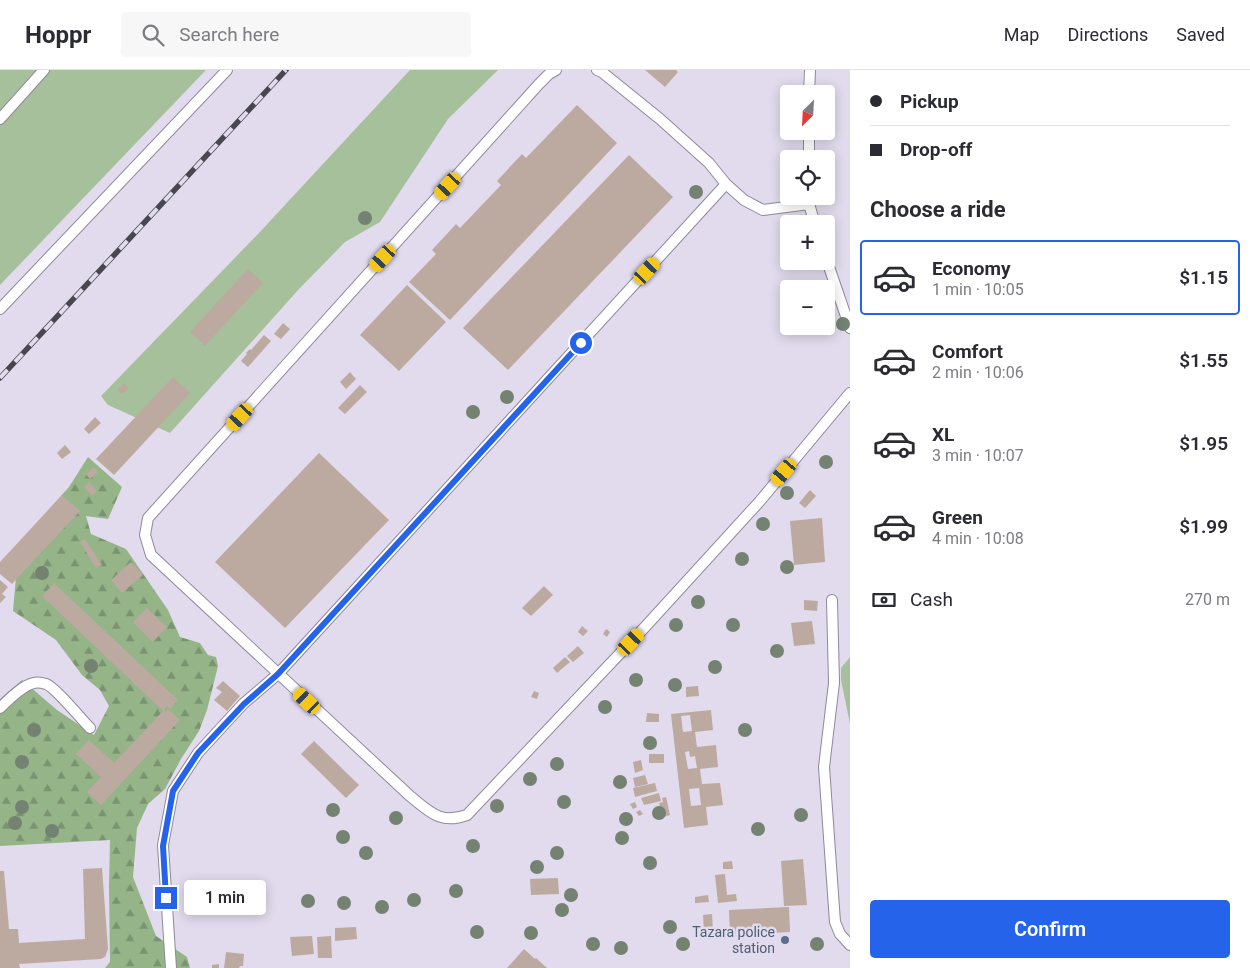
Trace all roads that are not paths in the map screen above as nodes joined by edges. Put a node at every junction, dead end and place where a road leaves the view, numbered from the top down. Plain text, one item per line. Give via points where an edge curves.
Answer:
1 (44, 70) edge
2 (227, 70) edge
3 (556, 70) edge
4 (597, 70) edge
5 (810, 70) edge
6 (809, 85) edge
7 (0, 119) edge
8 (726, 184) junction
9 (786, 205) edge
10 (830, 270) edge
11 (0, 309) edge
12 (850, 328) edge
13 (850, 394) edge
14 (832, 600) dead end
15 (278, 674) junction
16 (0, 708) edge
17 (90, 728) dead end
18 (850, 945) edge
19 (171, 968) edge

1 - 7 lane
2 - 11 lane
3 - 15 lane via 539,84 148,518 145,535 151,556
4 - 8 lane via 660,119 709,163
5 - 6 lane
8 - 9 lane via 744,200 763,210
8 - 15 lane
10 - 12 lane
13 - 15 lane via 760,501 467,815 448,820 431,812
14 - 18 lane via 834,683 824,767 835,922
15 - 19 lane via 244,704 198,753 173,791 163,846
16 - 17 lane via 27,686 47,684

